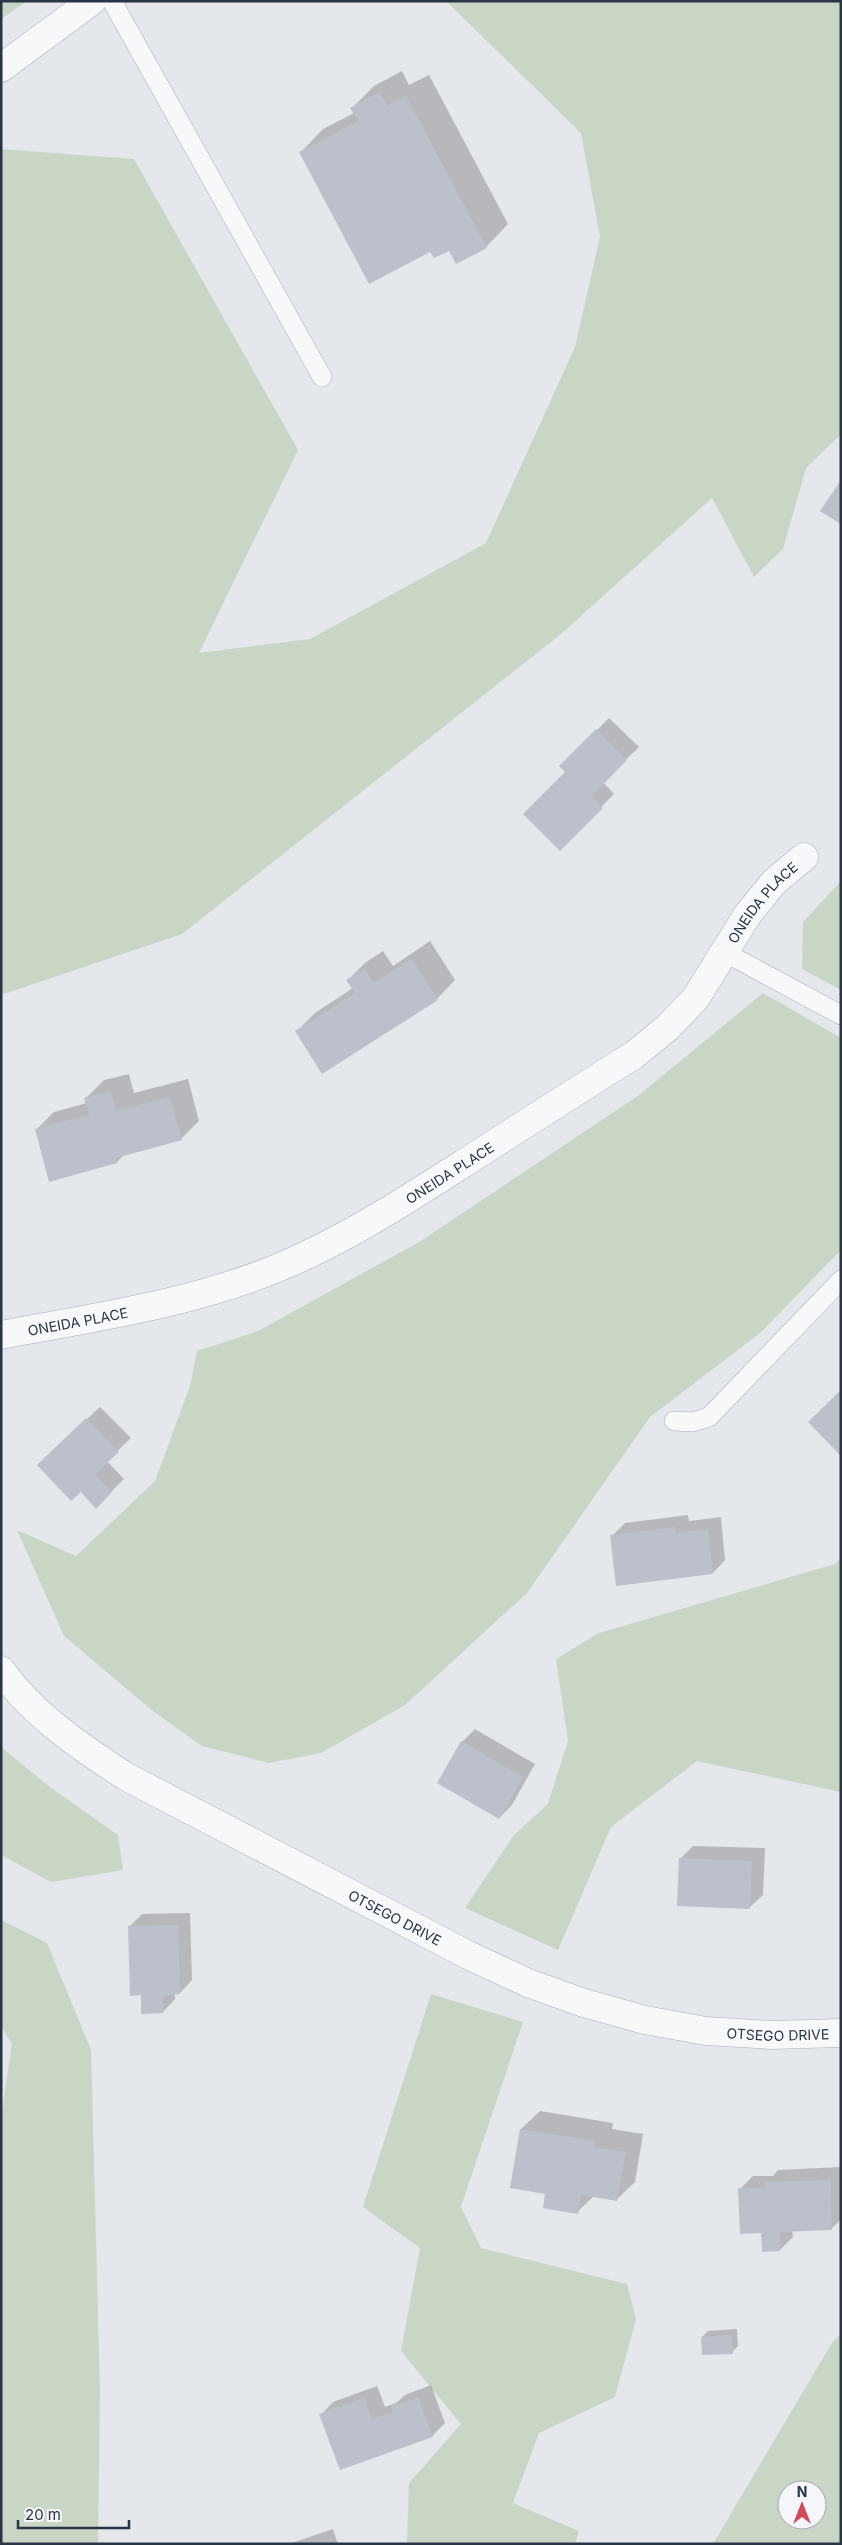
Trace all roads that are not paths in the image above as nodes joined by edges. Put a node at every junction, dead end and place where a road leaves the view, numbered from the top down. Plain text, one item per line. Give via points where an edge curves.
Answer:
1 (92, 1) edge
2 (112, 1) edge
3 (1, 68) edge
4 (322, 377) dead end
5 (804, 857) dead end
6 (724, 952) junction
7 (841, 1015) edge
8 (841, 1280) edge
9 (1, 1335) edge
10 (674, 1421) dead end
11 (1, 1670) edge
12 (841, 2033) edge

1 - 3 street
2 - 4 lane
5 - 6 street, ONEIDA PLACE via 774,882 748,914
6 - 7 lane
6 - 9 street, ONEIDA PLACE via 695,999 634,1055 386,1213 338,1240 232,1284 122,1312
8 - 10 lane via 708,1417 693,1422
11 - 12 street, OTSEGO DRIVE via 36,1710 79,1746 125,1776 468,1955 528,1983 645,2020 706,2031 772,2035

